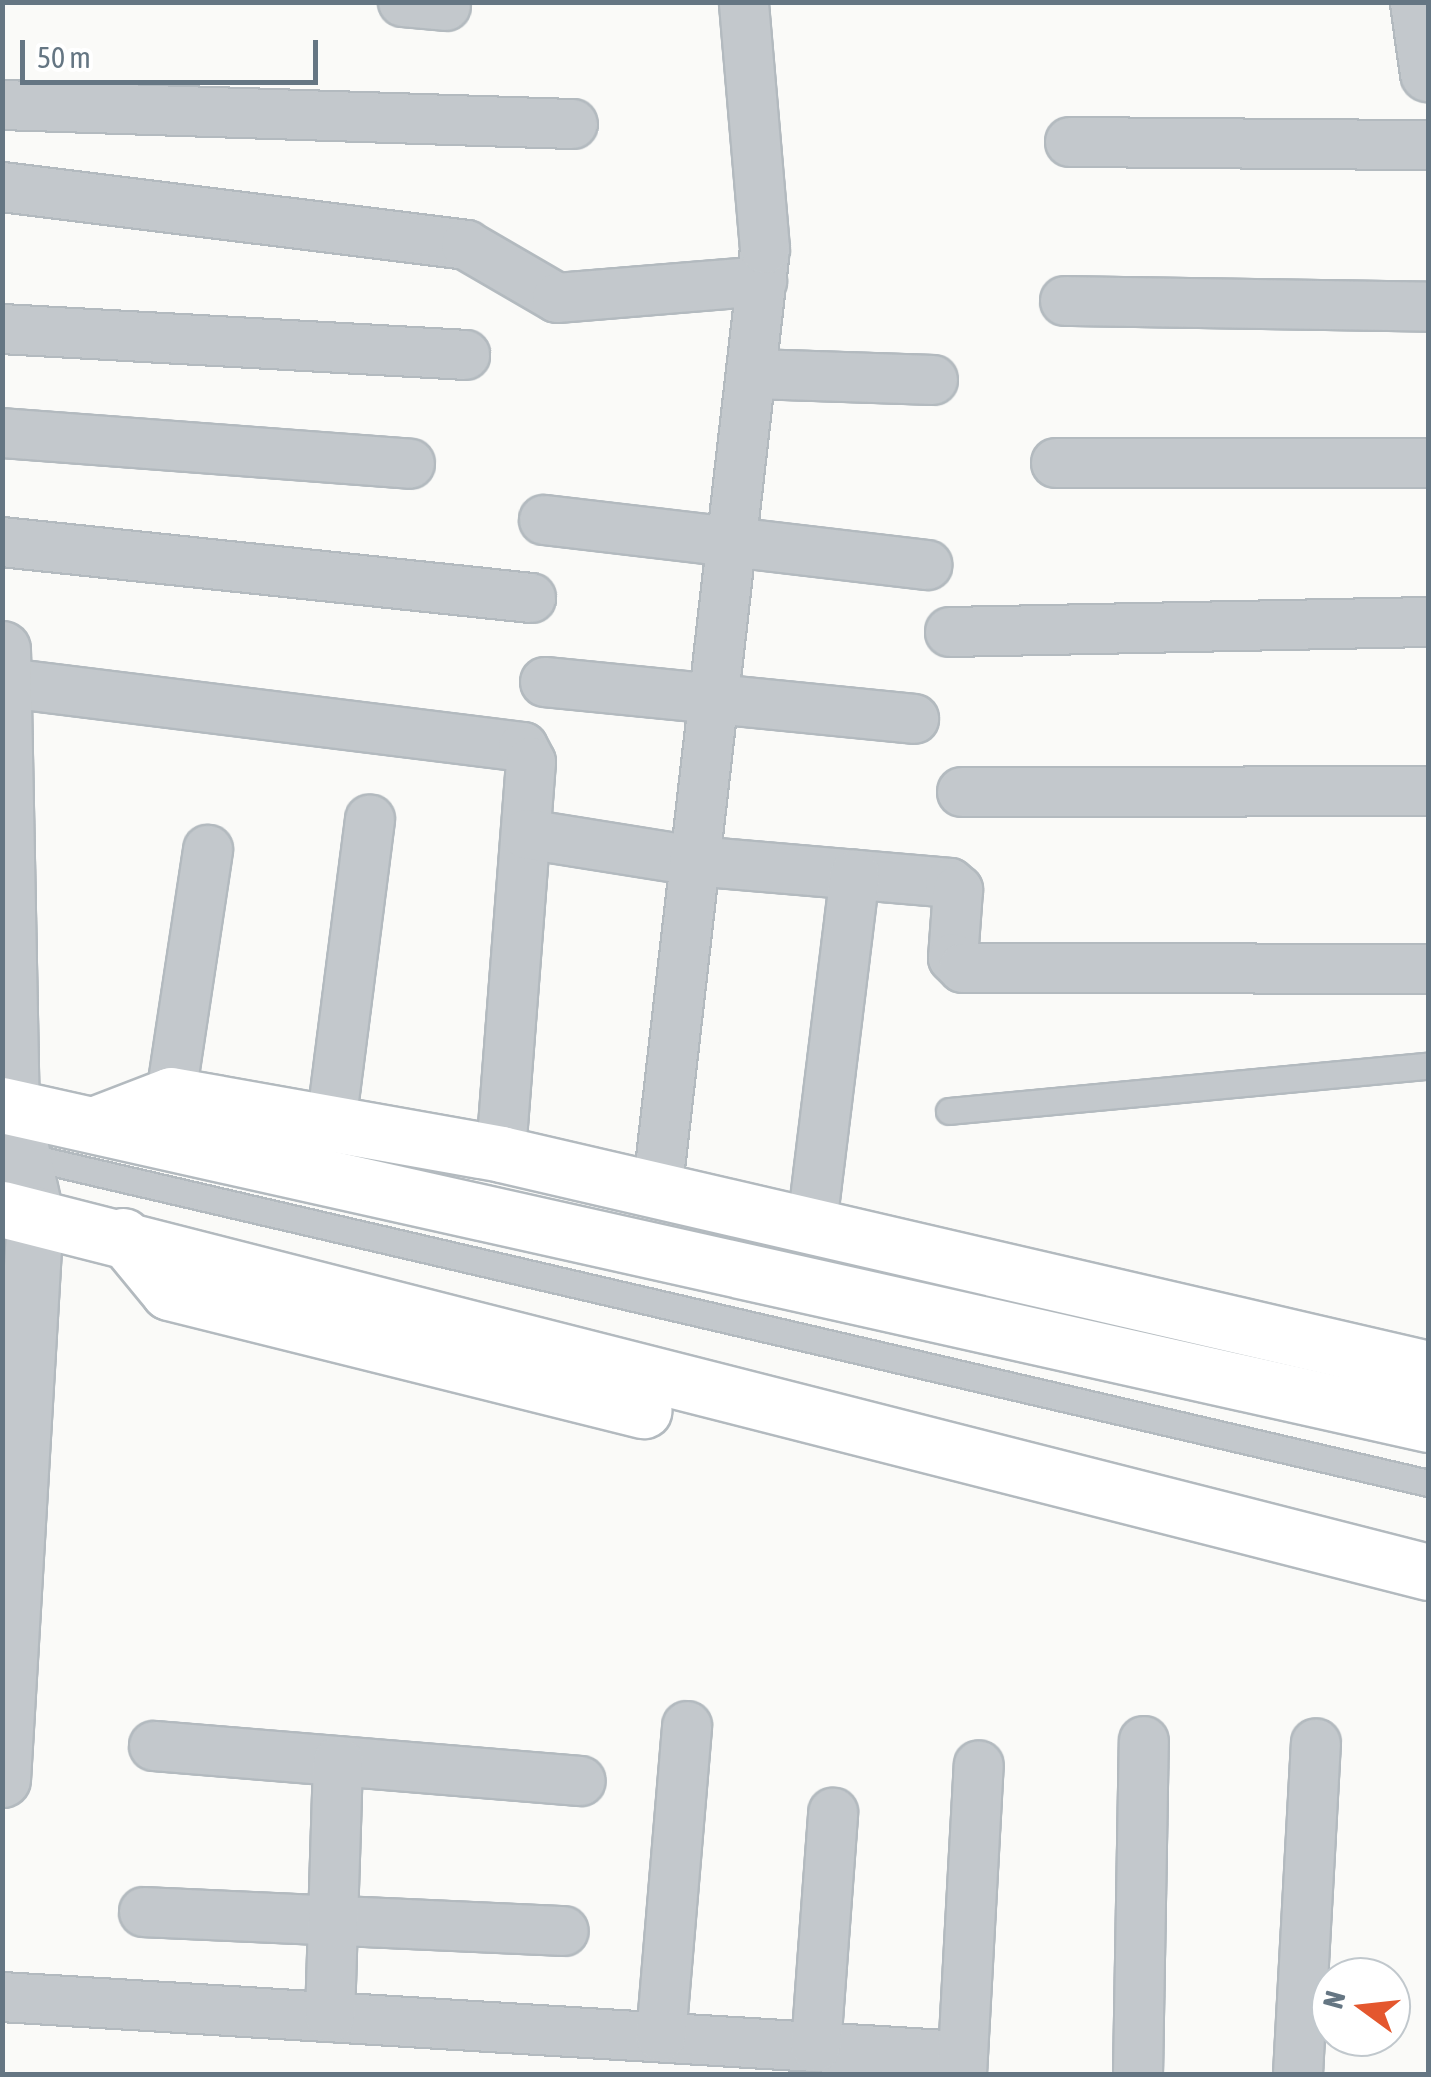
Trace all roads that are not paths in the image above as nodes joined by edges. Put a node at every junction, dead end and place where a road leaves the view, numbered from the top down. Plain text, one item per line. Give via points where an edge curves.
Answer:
1 (744, 2) edge
2 (1418, 2) edge
3 (1428, 73) edge
4 (2, 105) edge
5 (574, 124) dead end
6 (1070, 142) dead end
7 (1428, 145) edge
8 (2, 187) edge
9 (762, 281) junction
10 (1066, 301) dead end
11 (1428, 307) edge
12 (2, 329) edge
13 (466, 355) dead end
14 (755, 374) junction
15 (933, 380) dead end
16 (2, 433) edge
17 (1056, 463) dead end
18 (1428, 463) edge
19 (410, 464) dead end
20 (544, 520) dead end
21 (2, 542) edge
22 (732, 544) junction
23 (927, 565) dead end
24 (531, 598) dead end
25 (1428, 622) edge
26 (950, 632) dead end
27 (5, 666) edge
28 (545, 682) dead end
29 (710, 698) junction
30 (914, 719) dead end
31 (1428, 791) edge
32 (962, 792) dead end
33 (370, 819) dead end
34 (526, 834) junction
35 (208, 850) dead end
36 (694, 860) junction
37 (855, 875) junction
38 (1428, 969) edge
39 (1428, 1066) edge
40 (171, 1095) junction
41 (949, 1112) dead end
42 (96, 1124) junction
43 (331, 1124) junction
44 (9, 1130) edge
45 (501, 1154) junction
46 (658, 1185) junction
47 (19, 1211) edge
48 (812, 1224) junction
49 (123, 1236) junction
50 (15, 1365) edge
51 (1428, 1370) edge
52 (1428, 1424) edge
53 (1428, 1483) edge
54 (1428, 1572) edge
55 (1428, 1605) edge
56 (687, 1726) dead end
57 (1144, 1741) dead end
58 (1316, 1744) dead end
59 (154, 1746) dead end
60 (338, 1761) junction
61 (979, 1765) dead end
62 (2, 1779) edge
63 (581, 1781) dead end
64 (833, 1813) dead end
65 (144, 1912) dead end
66 (333, 1917) junction
67 (564, 1931) dead end
68 (2, 1997) edge
69 (330, 2017) junction
70 (661, 2038) junction
71 (816, 2046) junction
72 (962, 2065) edge
73 (1138, 2074) edge
74 (1298, 2074) edge

1 - 9 street
2 - 3 street
4 - 5 street
6 - 7 street
8 - 9 street via 466,245 557,298
9 - 14 street
10 - 11 street
12 - 13 street
14 - 15 street
14 - 22 street
16 - 19 street
17 - 18 street
20 - 22 street
21 - 24 street
22 - 23 street
22 - 29 street
25 - 26 street
27 - 34 street via 515,744 531,762
27 - 44 street
28 - 29 street
29 - 30 street
29 - 36 street
31 - 32 street
33 - 43 street
34 - 36 street
34 - 45 street
35 - 40 street
36 - 37 street
36 - 46 street
37 - 38 street via 954,884 953,958 963,968
37 - 48 street
39 - 41 lane
40 - 42 main road
40 - 43 main road
42 - 44 main road
42 - 52 main road
43 - 45 main road
44 - 47 street
44 - 53 lane
45 - 46 main road
46 - 48 main road
47 - 49 main road
47 - 50 street
48 - 51 main road
49 - 54 main road
49 - 55 main road via 169,1292
50 - 62 street
56 - 70 street
57 - 73 street
58 - 74 street
59 - 60 street
60 - 63 street
60 - 66 street
61 - 72 street
64 - 71 street
65 - 66 street
66 - 67 street
66 - 69 street
68 - 69 street
69 - 70 street
70 - 71 street
71 - 72 street

